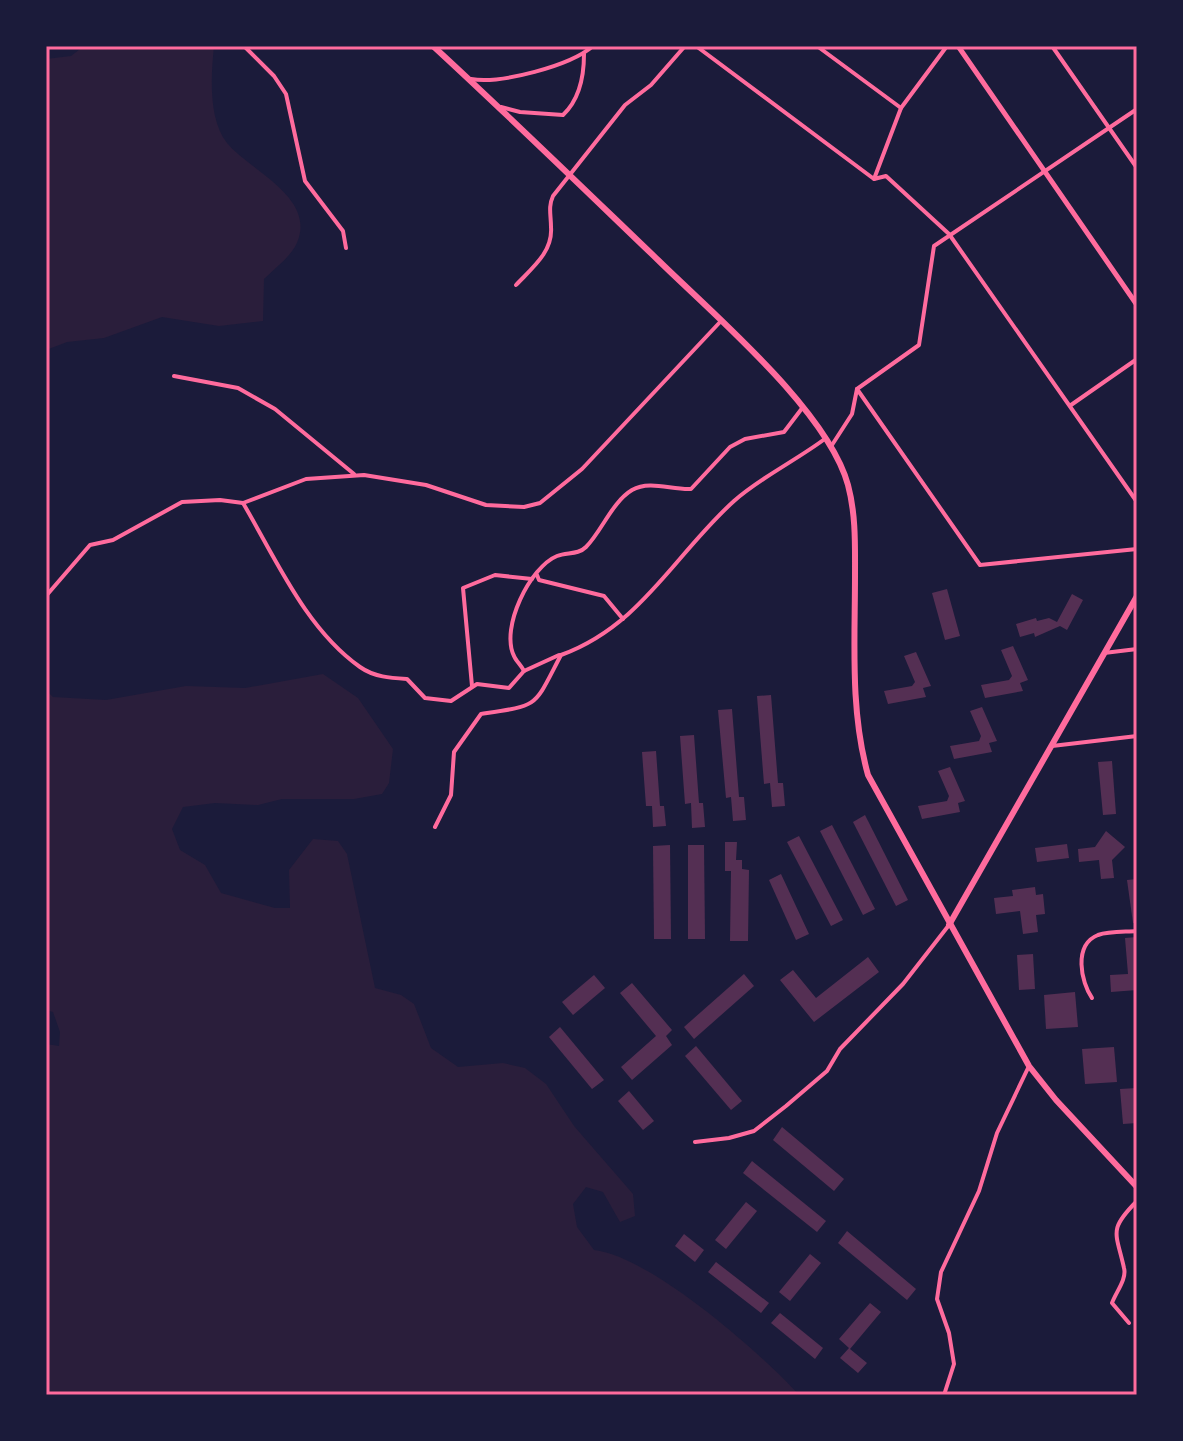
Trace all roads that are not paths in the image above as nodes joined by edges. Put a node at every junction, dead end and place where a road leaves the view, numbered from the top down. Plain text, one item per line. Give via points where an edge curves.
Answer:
1 (244, 46) edge
2 (433, 46) edge
3 (593, 46) edge
4 (685, 46) edge
5 (696, 46) edge
6 (817, 46) edge
7 (947, 46) edge
8 (958, 46) edge
9 (1052, 46) edge
10 (584, 54) junction
11 (468, 78) junction
12 (498, 106) junction
13 (901, 108) junction
14 (1137, 109) edge
15 (1110, 127) junction
16 (1137, 168) edge
17 (1046, 171) junction
18 (570, 175) junction
19 (874, 179) junction
20 (949, 234) junction
21 (346, 248) dead end
22 (516, 285) dead end
23 (1137, 305) edge
24 (721, 321) junction
25 (1137, 359) edge
26 (174, 376) dead end
27 (857, 389) junction
28 (1071, 405) junction
29 (803, 407) junction
30 (826, 437) junction
31 (832, 445) junction
32 (355, 475) junction
33 (1137, 502) edge
34 (243, 503) junction
35 (1137, 549) edge
36 (535, 577) junction
37 (46, 596) edge
38 (1137, 596) edge
39 (623, 619) junction
40 (1137, 649) edge
41 (1104, 653) junction
42 (561, 655) junction
43 (524, 671) junction
44 (472, 686) junction
45 (1137, 736) edge
46 (1051, 746) junction
47 (435, 827) dead end
48 (949, 925) junction
49 (1137, 931) edge
50 (1092, 998) dead end
51 (1029, 1066) junction
52 (695, 1142) dead end
53 (1137, 1187) edge
54 (1137, 1201) edge
55 (1129, 1323) dead end
56 (944, 1395) edge

1 - 21 street via 286,94 305,181 343,231
2 - 11 main road
3 - 10 street
4 - 18 street via 625,105
5 - 19 street
6 - 13 street
7 - 13 street
8 - 17 street
9 - 15 street
10 - 11 street via 489,82
10 - 12 street via 580,88 563,115
11 - 12 main road
12 - 18 main road
13 - 19 street
14 - 15 street
15 - 16 street
15 - 17 street
17 - 20 street
17 - 23 street
18 - 22 street via 550,203 546,252
18 - 24 main road
19 - 20 street via 886,176
20 - 27 street via 934,246 919,345
20 - 28 street
24 - 29 main road
24 - 32 street via 582,469 540,503 486,505 426,485
25 - 28 street
26 - 32 street via 238,388 275,409
27 - 31 street via 852,414
27 - 35 street via 980,565
28 - 33 street
29 - 30 main road
29 - 36 street via 784,432 730,447 691,489 651,484 631,491 582,551 555,556
30 - 31 main road
30 - 39 street via 735,500
31 - 48 main road via 855,516 858,738 868,775
32 - 34 street via 306,479
34 - 37 street via 182,502 113,540 90,545
34 - 44 street via 315,623 362,669 407,679 425,698 451,701
36 - 39 street via 604,596
36 - 43 street via 515,610 511,634 513,655
36 - 44 street via 495,575 463,588
38 - 41 main road
39 - 42 street via 591,644
40 - 41 street
41 - 46 main road
42 - 43 street
42 - 47 street via 537,701 481,714 454,752 451,795
43 - 44 street via 509,688
45 - 46 street
46 - 48 main road
48 - 51 main road
48 - 52 street via 903,984 840,1049 827,1071 754,1131
49 - 50 street via 1100,934 1088,945 1081,974
51 - 53 main road
51 - 56 street via 941,1272 937,1299 954,1364
54 - 55 street via 1115,1230 1125,1270 1112,1303

